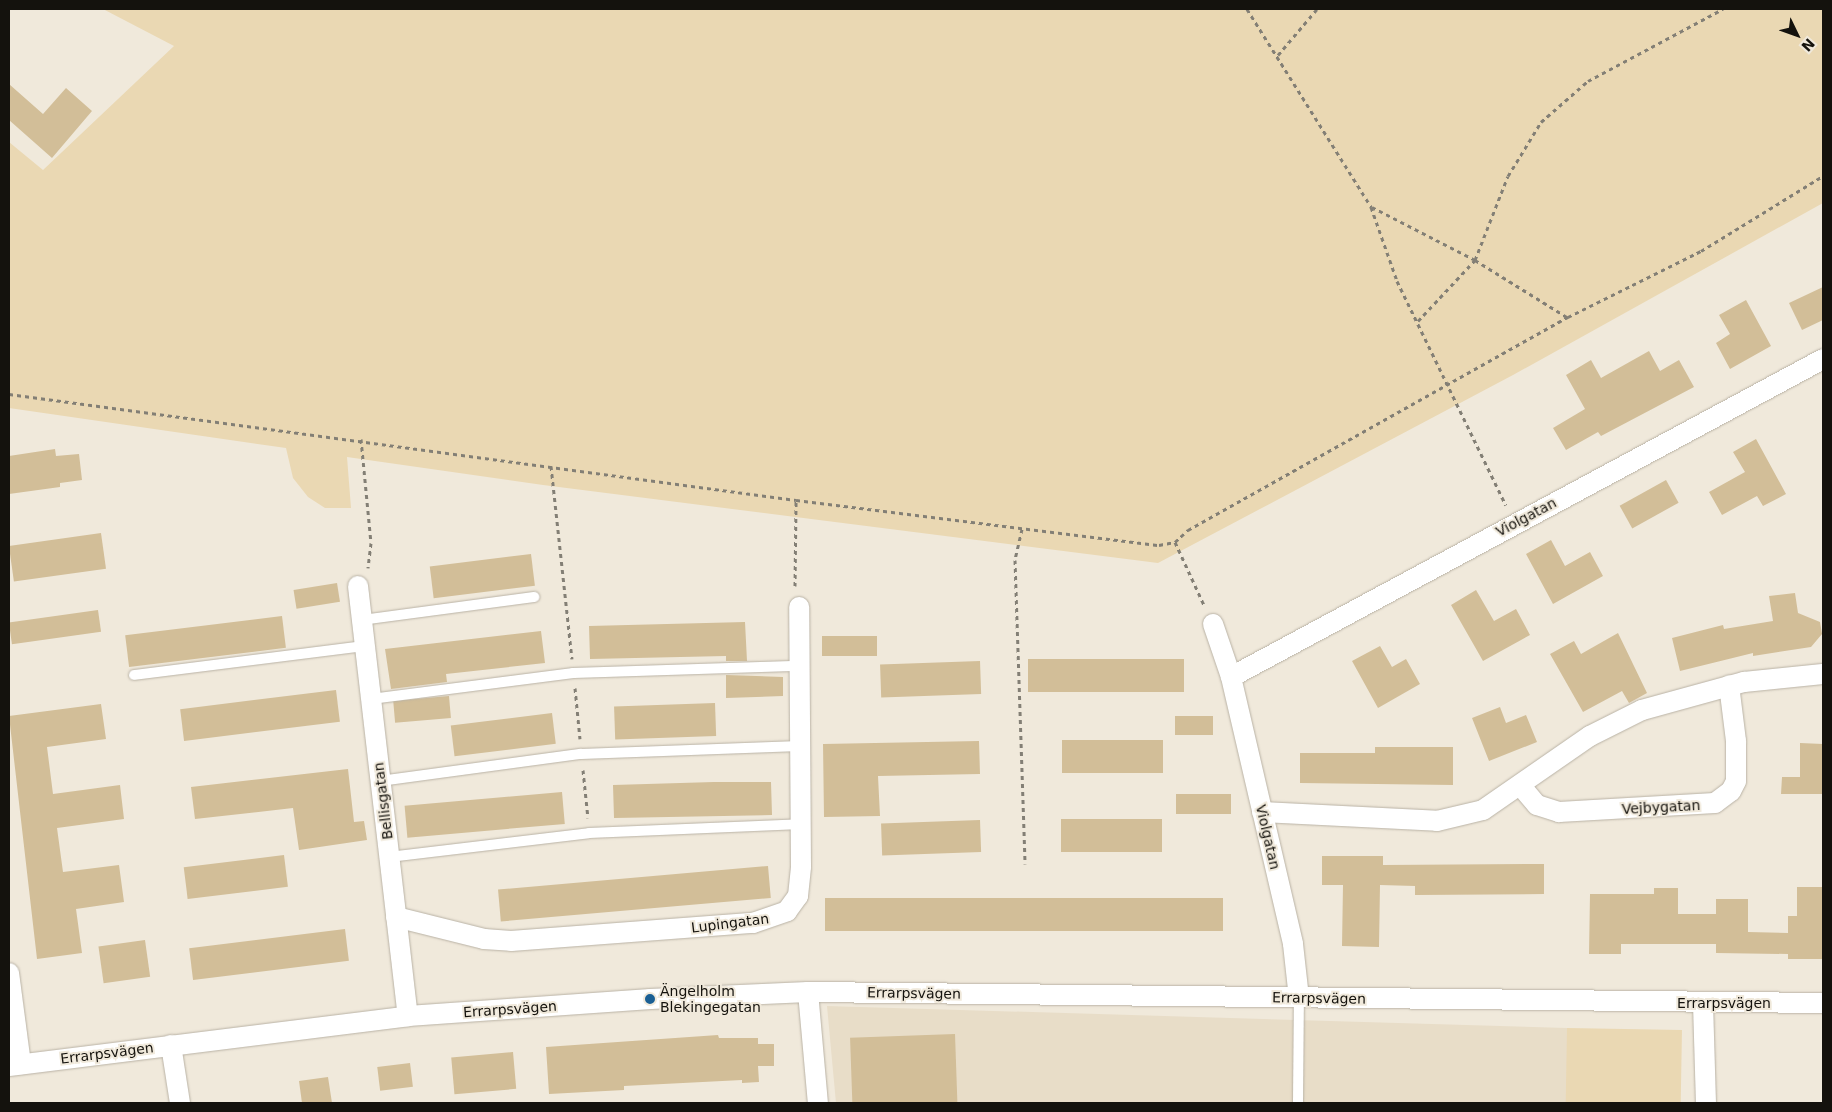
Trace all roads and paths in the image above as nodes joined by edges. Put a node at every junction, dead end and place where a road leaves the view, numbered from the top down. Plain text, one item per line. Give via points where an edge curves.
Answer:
1 (1247, 9) edge
2 (1317, 9) edge
3 (1723, 9) edge
4 (1714, 10) edge
5 (1278, 55) junction
6 (1823, 176) edge
7 (1372, 207) junction
8 (1475, 260) junction
9 (1568, 317) junction
10 (1418, 321) junction
11 (1823, 359) edge
12 (1447, 385) junction
13 (9, 394) edge
14 (361, 439) junction
15 (551, 466) junction
16 (796, 500) junction
17 (1514, 523) junction
18 (1022, 530) junction
19 (1175, 542) junction
20 (358, 586) joint
21 (534, 597) dead end
22 (799, 607) joint
23 (362, 620) junction
24 (1213, 624) joint
25 (365, 646) junction
26 (800, 666) junction
27 (573, 673) junction
28 (1823, 674) edge
29 (134, 675) dead end
30 (1231, 678) junction
31 (1729, 685) junction
32 (371, 699) junction
33 (800, 746) junction
34 (581, 754) junction
35 (380, 781) junction
36 (1520, 784) junction
37 (1262, 812) junction
38 (801, 824) junction
39 (589, 833) junction
40 (389, 857) junction
41 (1025, 864) dead end
42 (396, 917) junction
43 (9, 973) edge
44 (808, 992) junction
45 (1298, 998) junction
46 (1703, 1003) junction
47 (1823, 1003) edge
48 (408, 1016) junction
49 (171, 1045) junction
50 (15, 1065) edge
51 (180, 1103) edge
52 (818, 1103) edge
53 (1298, 1103) edge
54 (1706, 1103) edge

1 - 5 path
2 - 5 path
3 - 4 path
4 - 8 path via 1588,81 1540,122 1508,176
5 - 7 path via 1315,120
6 - 9 path via 1701,251
7 - 8 path
7 - 10 path via 1397,281
8 - 9 path
8 - 10 path
9 - 12 path
10 - 12 path
11 - 17 street, Violgatan
12 - 17 path
12 - 19 path via 1188,530
13 - 14 path
14 - 15 path
14 - 20 path via 371,543 368,569
15 - 16 path
15 - 27 path
16 - 18 path
16 - 22 path via 795,586
17 - 30 street, Violgatan
18 - 19 path via 1159,545
18 - 41 path via 1015,560
19 - 24 path
20 - 23 street, Bellisgatan
21 - 23 lane
22 - 26 street, Lupingatan
23 - 25 street, Bellisgatan
24 - 30 street, Violgatan
25 - 29 lane
25 - 32 street, Bellisgatan
26 - 27 lane
26 - 33 street, Lupingatan
27 - 32 lane
27 - 34 path
28 - 31 street
30 - 37 street, Violgatan
31 - 36 street via 1673,700 1614,724
31 - 36 street, Vejbygatan via 1736,740 1736,781 1732,791 1715,803 1559,812 1537,806
32 - 35 street, Bellisgatan
33 - 34 lane
33 - 38 street, Lupingatan
34 - 35 lane
34 - 39 path
35 - 40 street, Bellisgatan
36 - 37 street via 1483,810 1437,821
37 - 45 street, Violgatan via 1293,944
38 - 39 lane
38 - 42 street, Lupingatan via 798,896 787,911 768,920 496,941
39 - 40 lane
40 - 42 street, Bellisgatan
42 - 48 street, Bellisgatan
43 - 50 street
44 - 45 street, Errarpsvägen
44 - 48 street, Errarpsvägen
44 - 52 street
45 - 46 street, Errarpsvägen
45 - 53 lane
46 - 47 street, Errarpsvägen
46 - 54 street
48 - 49 street, Errarpsvägen
49 - 50 street, Errarpsvägen
49 - 51 street

